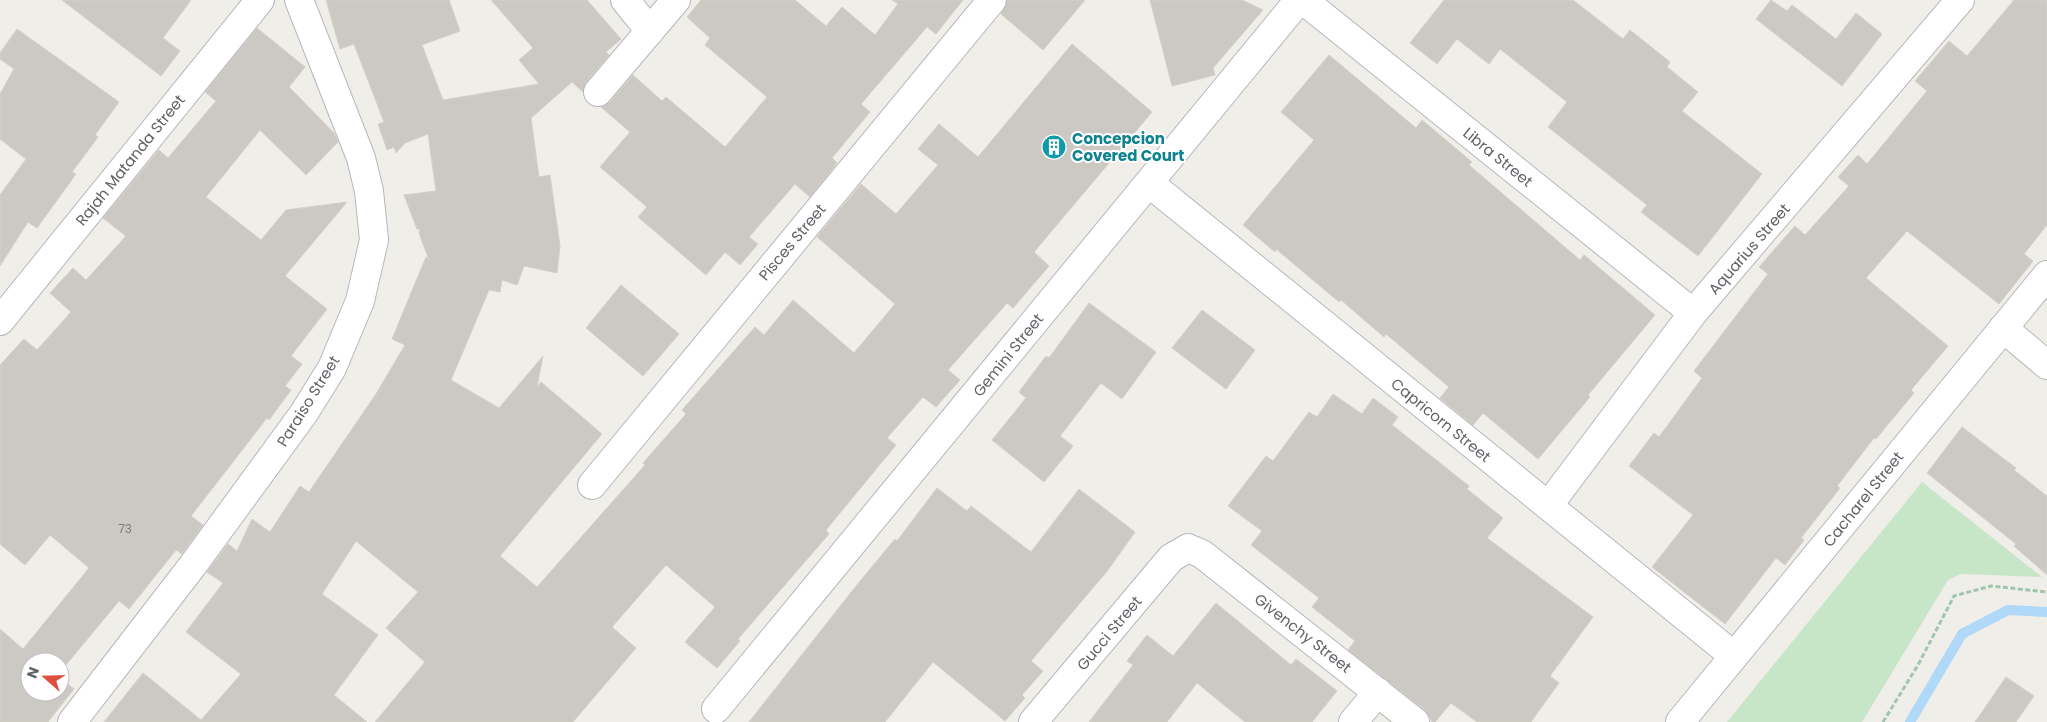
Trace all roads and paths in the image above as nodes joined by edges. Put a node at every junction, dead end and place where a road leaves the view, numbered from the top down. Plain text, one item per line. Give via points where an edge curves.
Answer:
1 (260, 0) edge
2 (299, 0) edge
3 (626, 0) edge
4 (676, 0) edge
5 (992, 0) edge
6 (1301, 0) edge
7 (1960, 0) edge
8 (650, 30) junction
9 (598, 92) dead end
10 (1149, 183) junction
11 (2047, 276) edge
12 (1693, 313) junction
13 (0, 321) edge
14 (2003, 328) junction
15 (2047, 365) edge
16 (592, 485) dead end
17 (1548, 506) junction
18 (1188, 548) joint
19 (2047, 592) edge
20 (1734, 656) junction
21 (1378, 692) junction
22 (716, 709) dead end
23 (72, 722) edge
24 (1034, 722) edge
25 (1353, 722) edge
26 (1415, 722) edge
27 (1680, 722) edge
28 (1882, 722) edge

1 - 13 street, Rajah Matanda Street
2 - 23 street, Paraiso Street via 361,158 369,191 374,240 360,301 332,368 304,413
3 - 8 street
4 - 8 street
5 - 16 street, Pisces Street
6 - 10 street, Gemini Street
6 - 12 street, Libra Street
7 - 12 street, Aquarius Street
8 - 9 street
10 - 17 street, Capricorn Street
10 - 22 street, Gemini Street
11 - 14 street, Cacharel Street
12 - 17 street, Aquarius Street
14 - 15 street
14 - 20 street, Cacharel Street
17 - 20 street, Capricorn Street
18 - 21 street, Givenchy Street via 1202,554
18 - 24 street, Gucci Street via 1171,558
19 - 28 path via 1991,586 1954,596 1918,665
20 - 27 street, Cacharel Street
21 - 25 street
21 - 26 street, Givenchy Street

